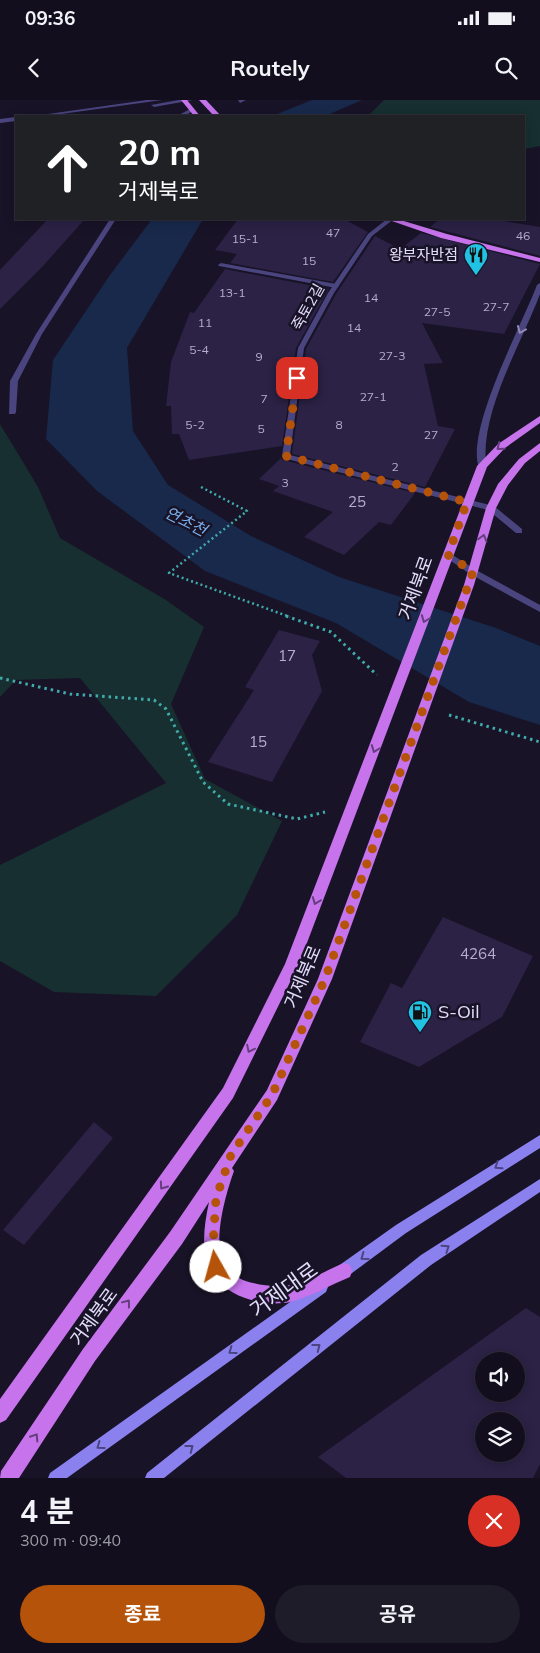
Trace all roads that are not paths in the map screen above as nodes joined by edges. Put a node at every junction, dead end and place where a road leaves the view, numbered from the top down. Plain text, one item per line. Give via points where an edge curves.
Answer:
1 (159, 100) edge
2 (186, 100) edge
3 (202, 100) edge
4 (194, 113) edge
5 (54, 115) edge
6 (75, 115) edge
7 (216, 115) edge
8 (15, 119) edge
9 (0, 121) edge
10 (15, 123) edge
11 (0, 125) edge
12 (112, 220) edge
13 (390, 220) edge
14 (394, 220) edge
15 (412, 220) edge
16 (540, 252) edge
17 (540, 260) edge
18 (221, 265) dead end
19 (540, 285) edge
20 (336, 286) junction
21 (12, 412) dead end
22 (540, 419) edge
23 (540, 446) edge
24 (482, 466) junction
25 (467, 502) junction
26 (491, 508) junction
27 (518, 531) dead end
28 (448, 555) junction
29 (473, 572) junction
30 (540, 609) edge
31 (540, 1141) edge
32 (231, 1155) junction
33 (540, 1185) edge
34 (344, 1271) junction
35 (0, 1414) edge
36 (8, 1478) edge
37 (55, 1478) edge
38 (152, 1478) edge

1 - 5 street
2 - 4 main road
2 - 6 street
3 - 7 main road
8 - 9 street
10 - 11 street
12 - 21 street via 39,334 14,381
13 - 20 street, 죽토2길 via 370,235
14 - 17 main road
15 - 16 main road
18 - 20 street
19 -> 24 street via 502,377 479,447
20 - 25 street, 죽토2길 via 301,348 286,456
22 -> 24 main road, 거제북로 via 491,454
23 - 26 main road, 거제북로 via 503,484
24 - 25 main road, 거제북로
25 - 26 street, 죽토2길
25 - 28 main road, 거제북로
26 - 27 street
29 -> 26 main road, 거제북로
28 - 29 street
28 -> 35 main road, 거제북로 via 292,964 228,1094
29 - 30 street
29 - 32 main road, 거제북로 via 325,979 272,1095
31 -> 34 main road, 거제대로 via 401,1229
32 - 34 main road via 216,1198 213,1230 216,1267 244,1290 268,1295 294,1292
36 -> 32 main road, 거제북로 via 89,1355 176,1238
38 -> 33 main road via 426,1260
34 -> 37 main road, 거제대로

